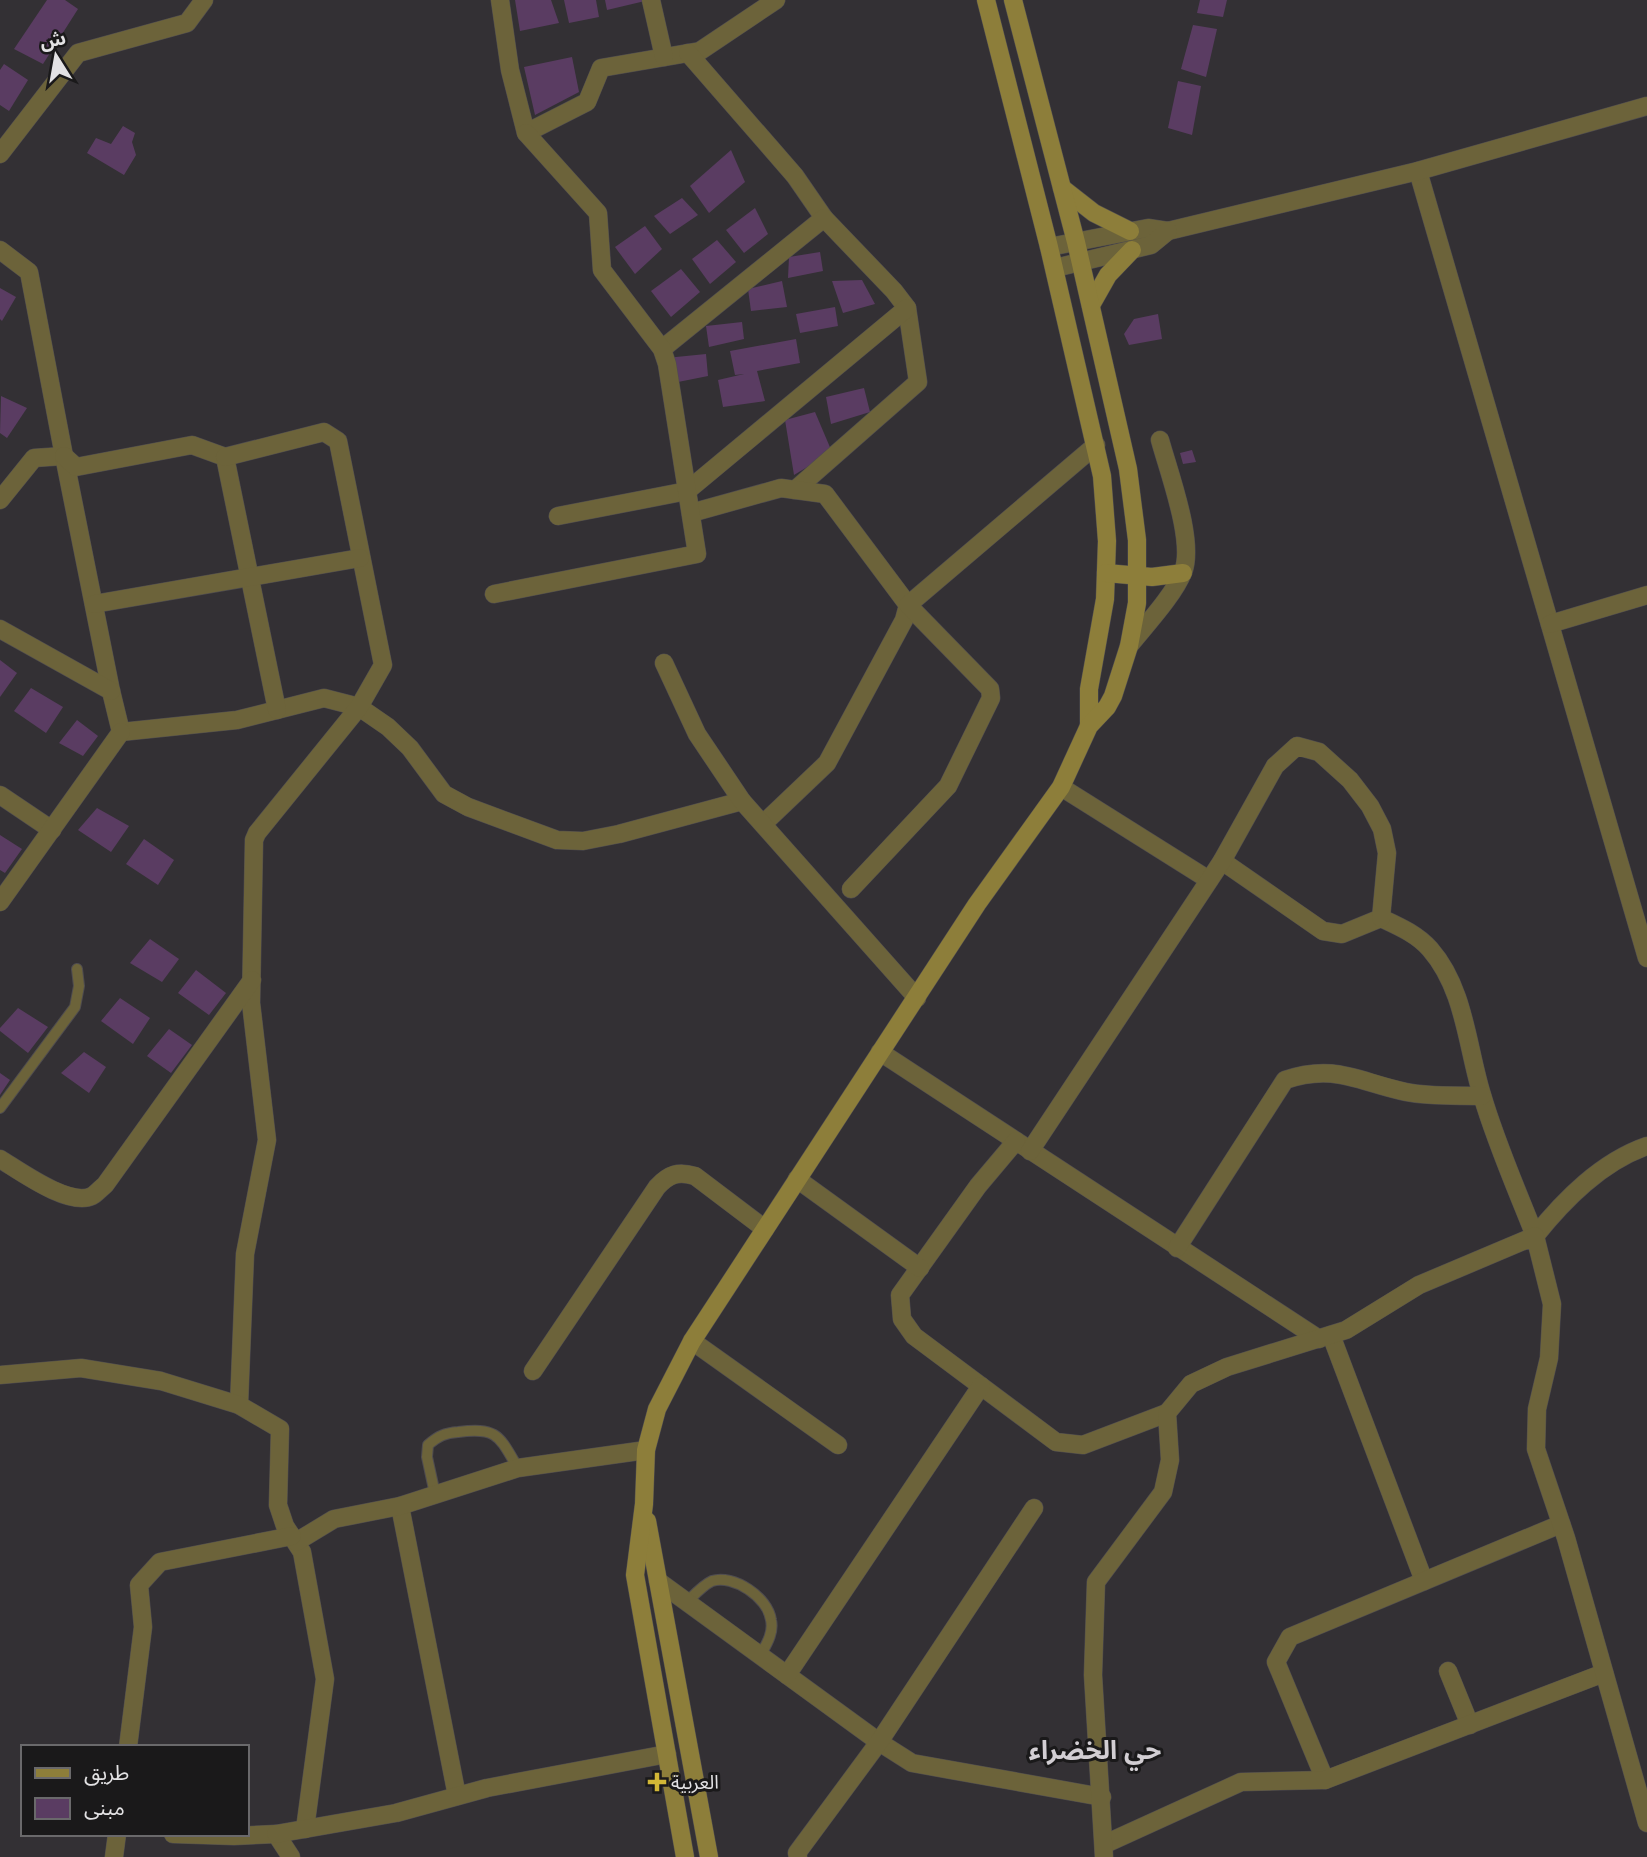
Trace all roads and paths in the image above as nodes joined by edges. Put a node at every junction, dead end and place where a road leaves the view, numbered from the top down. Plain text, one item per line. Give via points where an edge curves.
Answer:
1 (204, 0) edge
2 (500, 0) edge
3 (651, 0) edge
4 (776, 0) edge
5 (986, 0) edge
6 (1013, 0) edge
7 (688, 53) junction
8 (664, 57) junction
9 (1647, 106) edge
10 (526, 132) junction
11 (0, 154) edge
12 (1418, 171) junction
13 (1062, 188) junction
14 (824, 218) junction
15 (1130, 231) junction
16 (1168, 231) junction
17 (1076, 242) junction
18 (1049, 247) junction
19 (0, 250) edge
20 (1132, 250) junction
21 (1080, 262) junction
22 (1055, 268) junction
23 (1091, 305) junction
24 (907, 308) junction
25 (662, 349) junction
26 (1160, 440) dead end
27 (1096, 445) junction
28 (64, 456) junction
29 (225, 457) junction
30 (794, 490) junction
31 (687, 491) junction
32 (0, 500) edge
33 (691, 513) junction
34 (558, 516) dead end
35 (360, 558) junction
36 (1106, 573) junction
37 (1183, 573) junction
38 (1137, 576) junction
39 (250, 578) junction
40 (494, 594) dead end
41 (1647, 595) edge
42 (94, 604) junction
43 (908, 605) junction
44 (1550, 624) junction
45 (0, 629) edge
46 (1129, 646) junction
47 (664, 663) dead end
48 (111, 691) junction
49 (359, 707) junction
50 (277, 710) junction
51 (1089, 726) junction
52 (121, 732) junction
53 (1061, 788) junction
54 (0, 795) edge
55 (742, 801) junction
56 (763, 824) junction
57 (51, 830) junction
58 (1222, 861) junction
59 (1209, 880) junction
60 (851, 889) dead end
61 (0, 902) edge
62 (1381, 918) junction
63 (1647, 958) edge
64 (77, 969) dead end
65 (252, 980) junction
66 (917, 998) junction
67 (880, 1052) junction
68 (1482, 1096) junction
69 (0, 1108) edge
70 (1023, 1146) junction
71 (1647, 1146) edge
72 (0, 1159) edge
73 (797, 1179) junction
74 (765, 1229) junction
75 (1535, 1236) junction
76 (1177, 1248) junction
77 (920, 1268) junction
78 (1325, 1337) junction
79 (692, 1341) junction
80 (533, 1371) dead end
81 (0, 1376) edge
82 (981, 1386) junction
83 (239, 1405) junction
84 (1167, 1413) junction
85 (838, 1445) dead end
86 (646, 1450) junction
87 (518, 1468) junction
88 (435, 1494) junction
89 (644, 1504) junction
90 (400, 1506) junction
91 (1034, 1508) dead end
92 (1561, 1524) junction
93 (294, 1539) junction
94 (658, 1581) junction
95 (1424, 1581) junction
96 (687, 1602) junction
97 (760, 1656) junction
98 (1448, 1671) dead end
99 (1604, 1673) junction
100 (787, 1675) junction
101 (1469, 1726) junction
102 (879, 1742) junction
103 (128, 1745) edge
104 (667, 1754) junction
105 (1325, 1780) junction
106 (457, 1796) junction
107 (1102, 1797) junction
108 (1647, 1822) edge
109 (305, 1829) junction
110 (276, 1834) junction
111 (248, 1835) edge
112 (117, 1836) edge
113 (1104, 1850) edge
114 (114, 1857) edge
115 (291, 1857) edge
116 (685, 1857) edge
117 (709, 1857) edge
118 (798, 1857) edge

1 - 11 street via 187,23 78,53
2 - 10 street via 510,70
3 - 8 street
4 - 7 street via 699,51
5 - 18 street
6 - 13 street
7 - 8 street
7 - 14 street via 795,177
8 - 10 street via 601,68 587,102
9 - 12 street
10 - 25 street via 598,213 602,270
12 - 16 street
12 - 44 street
13 - 15 street via 1094,213
13 - 17 street
14 - 24 street
14 - 25 street
15 - 16 street
15 - 17 street
16 - 20 street via 1152,245
17 - 18 street
17 - 21 street
18 - 22 street
19 - 28 street via 29,272
20 - 21 street
20 - 23 street via 1108,275
21 - 22 street
21 - 23 street
22 - 27 street
23 - 38 street via 1128,469 1138,540
24 - 30 street via 918,382
24 - 31 street
25 - 31 street
26 - 37 street via 1186,537
27 - 36 street via 1106,508
27 - 43 street
28 - 29 street via 76,467 192,445
28 - 32 street via 34,458
28 - 42 street
29 - 35 street via 324,432 338,441
29 - 39 street
30 - 33 street via 781,488
30 - 43 street via 825,494
31 - 33 street
31 - 34 street
33 - 40 street via 697,554
35 - 39 street
35 - 49 street via 383,665
36 - 38 street
36 - 51 street via 1102,625 1089,689
37 - 38 street
37 - 46 street
38 - 46 street
39 - 42 street
39 - 50 street
41 - 44 street
42 - 48 street
43 - 56 street via 827,763
43 - 60 street via 990,689 991,698 948,786
44 - 63 street
45 - 48 street
46 - 51 street via 1113,696
47 - 55 street via 697,734
48 - 52 street
49 - 50 street via 324,698
49 - 55 street via 410,748 444,794 557,840 619,834
49 - 65 street via 254,840
50 - 52 street via 237,720
51 - 53 street
52 - 57 street
53 - 59 street
53 - 66 street via 977,904
54 - 57 street
55 - 56 street
56 - 66 street
57 - 61 street
58 - 59 street
58 - 62 street via 1323,931 1342,934
58 - 62 street via 1275,766 1297,746 1319,752 1350,780 1382,829 1387,853
59 - 70 street
62 - 68 street via 1429,948 1444,969 1455,992
64 - 69 lane via 75,1007
65 - 72 street via 105,1185 92,1196 62,1194
65 - 83 street via 267,1140 245,1254
66 - 67 street
67 - 70 street
67 - 73 street
68 - 75 street
68 - 76 street via 1408,1093 1334,1072 1284,1080
70 - 76 street
70 - 77 street via 978,1186
71 - 75 street via 1590,1180 1559,1206
73 - 74 street
73 - 77 street
74 - 79 street
74 - 80 street via 695,1176 682,1172 667,1176
75 - 78 street via 1419,1285 1346,1330
75 - 92 street via 1552,1304 1536,1449
76 - 78 street
77 - 82 street via 900,1296 902,1319 914,1336
78 - 84 street via 1227,1367 1191,1384
78 - 95 street
79 - 85 street
79 - 86 street via 657,1409
81 - 83 street via 81,1368 161,1381
82 - 84 street via 1056,1442 1083,1445
82 - 100 street
83 - 93 street via 281,1429 278,1505
84 - 107 street via 1170,1460 1163,1493 1096,1582 1093,1675
86 - 87 street
86 - 89 street
87 - 88 street
87 - 88 lane via 493,1434 481,1429 448,1433 428,1445
88 - 90 street
89 - 94 street
89 - 104 street via 635,1575
90 - 93 street via 334,1519
90 - 106 street
91 - 102 street
92 - 95 street
92 - 99 street
93 - 103 street via 160,1562 139,1585 143,1627
93 - 109 street via 302,1552 326,1679
94 - 96 street
94 - 117 street
95 - 105 street via 1290,1637 1276,1662
96 - 97 street
96 - 97 lane via 708,1582 719,1580 728,1580 761,1600 772,1621
97 - 100 street
98 - 101 street
99 - 101 street
99 - 108 street
100 - 102 street
101 - 105 street
102 - 107 street via 912,1763
102 - 118 street
104 - 106 street
104 - 116 street
105 - 113 street via 1241,1782
106 - 109 street via 396,1813
107 - 113 street
109 - 110 street
110 - 111 street
110 - 115 street
112 - 114 street

